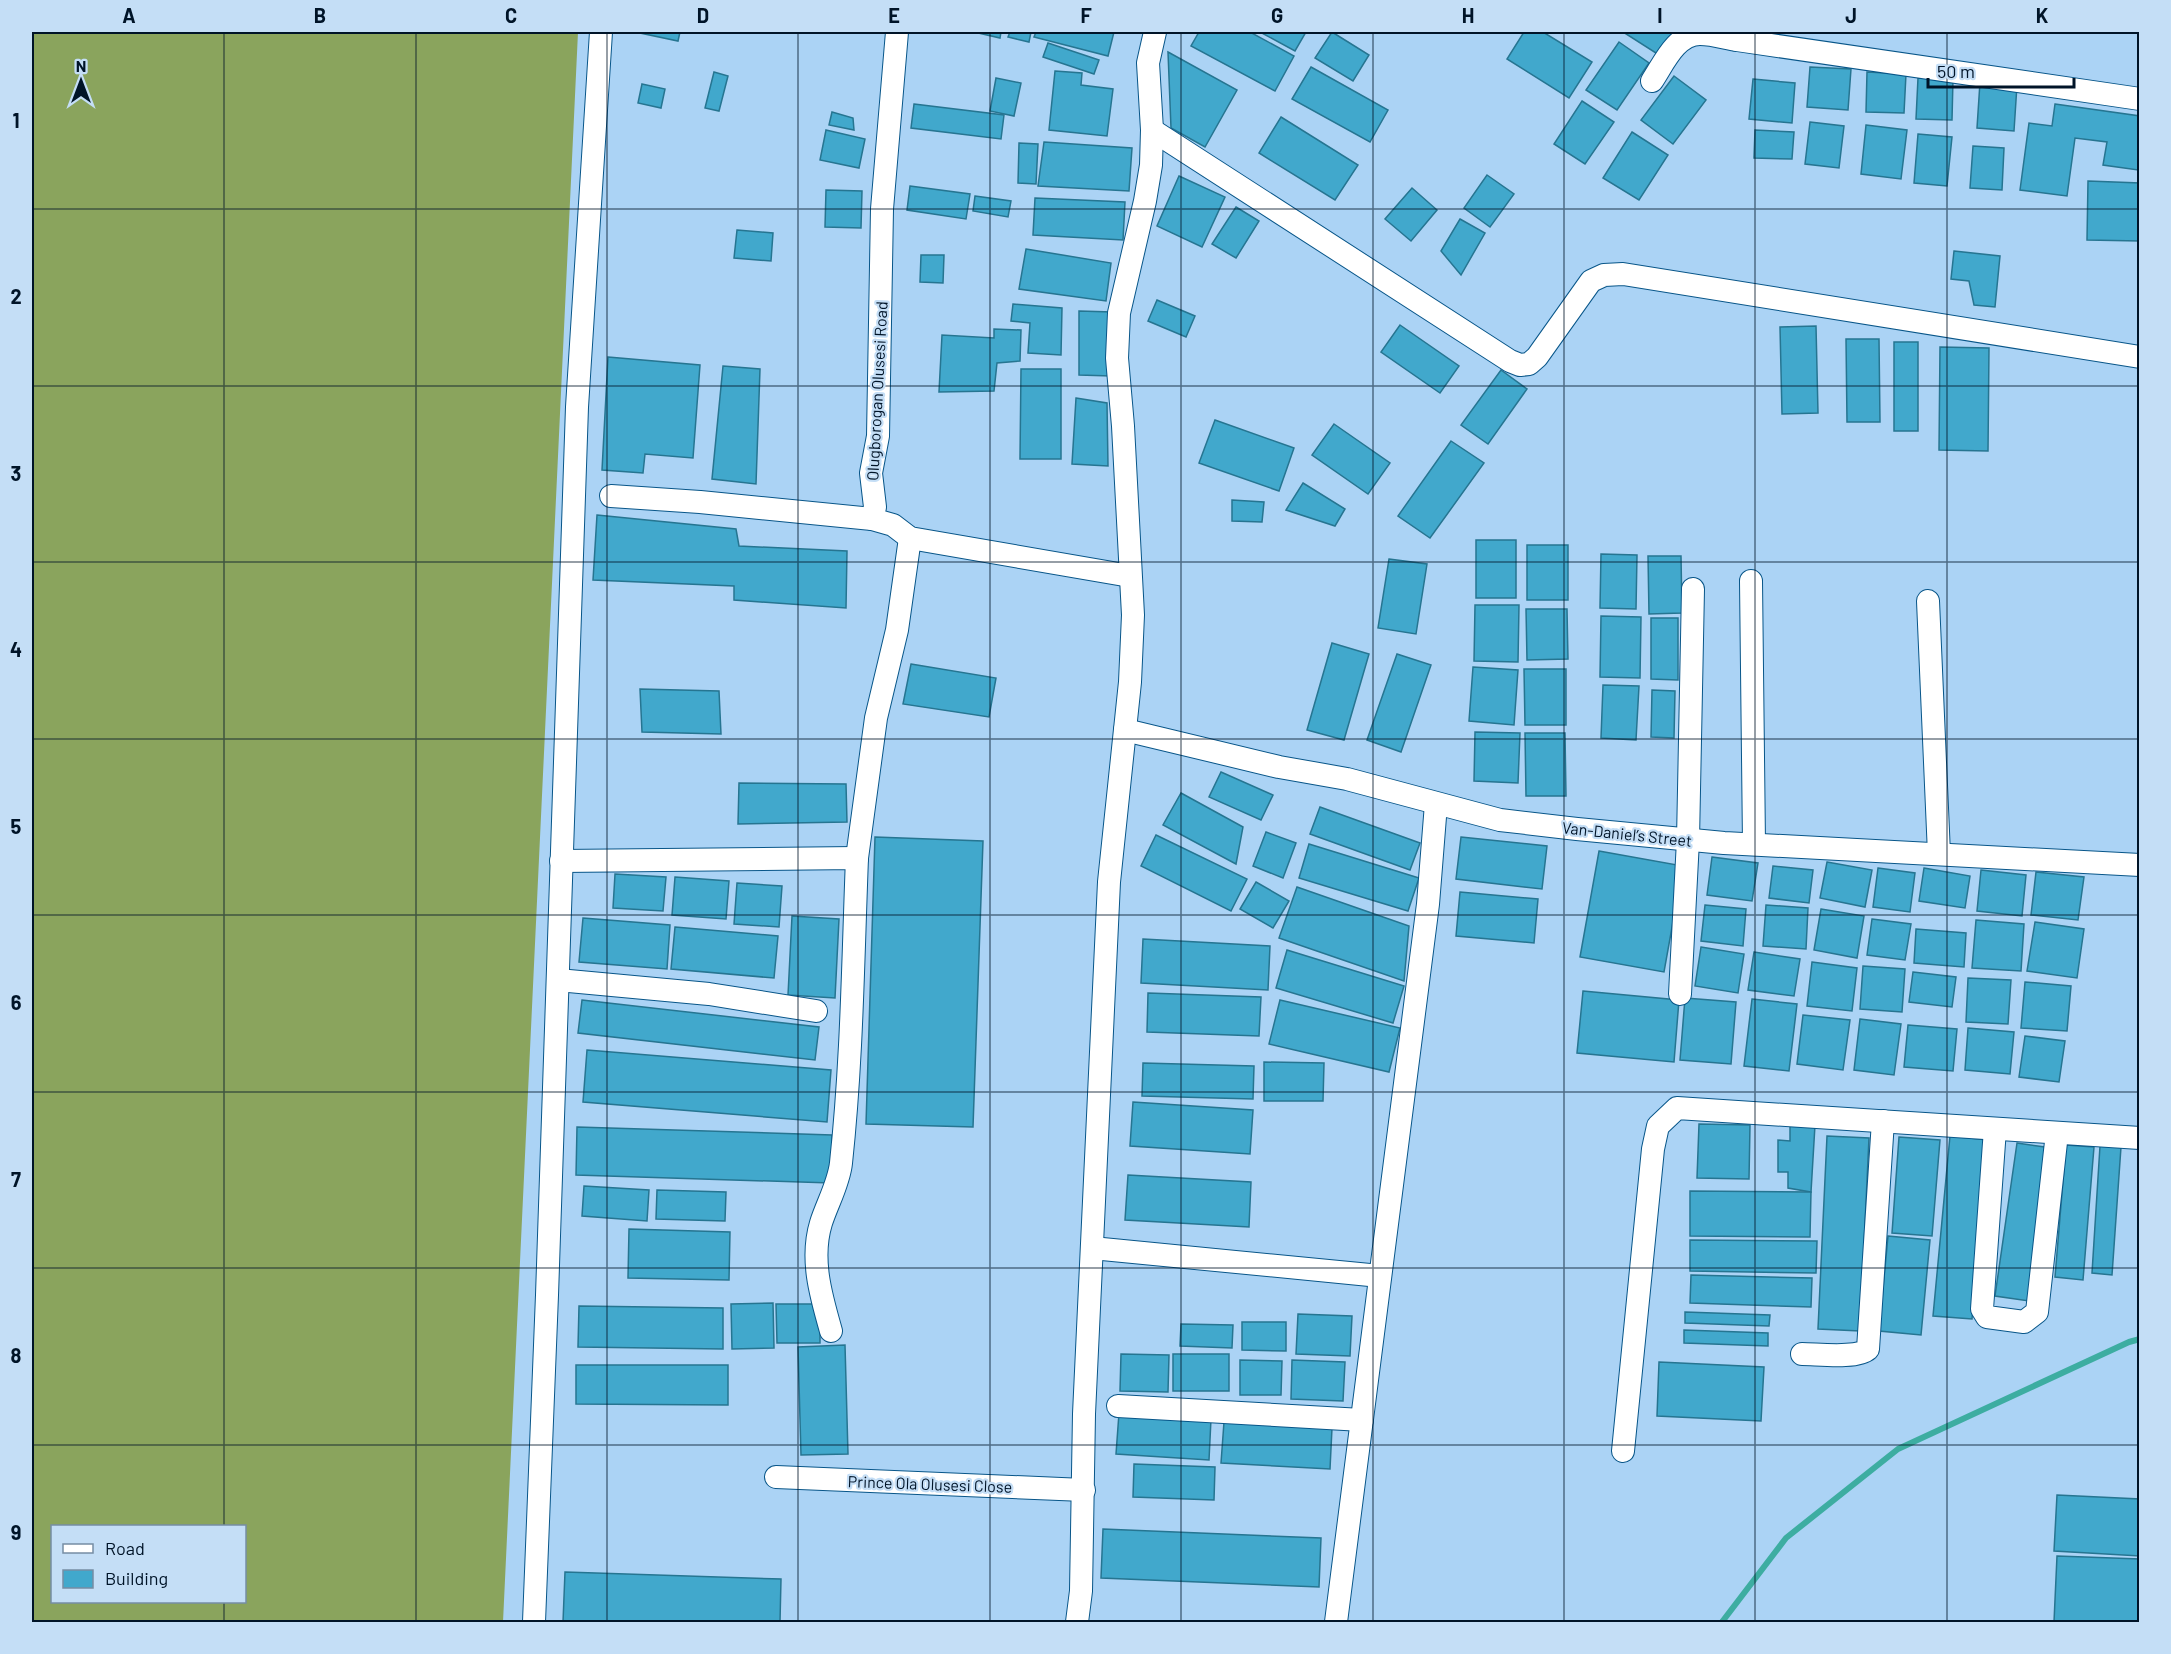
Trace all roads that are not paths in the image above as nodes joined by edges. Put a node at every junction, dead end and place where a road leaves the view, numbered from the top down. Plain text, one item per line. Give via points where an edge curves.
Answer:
1 (601, 32) edge
2 (897, 32) edge
3 (1155, 32) edge
4 (1740, 36) edge
5 (1652, 81) dead end
6 (2139, 99) edge
7 (1152, 130) junction
8 (2139, 357) edge
9 (611, 496) dead end
10 (872, 519) junction
11 (910, 538) junction
12 (1130, 576) junction
13 (1751, 581) dead end
14 (1693, 589) dead end
15 (1928, 601) dead end
16 (1125, 730) junction
17 (1436, 804) junction
18 (1688, 840) junction
19 (1754, 844) junction
20 (1939, 854) junction
21 (857, 858) junction
22 (561, 861) junction
23 (2139, 865) edge
24 (558, 980) junction
25 (1680, 994) dead end
26 (816, 1011) dead end
27 (1882, 1122) junction
28 (1995, 1129) junction
29 (2057, 1133) junction
30 (2139, 1138) edge
31 (1092, 1248) junction
32 (1380, 1276) junction
33 (831, 1331) dead end
34 (1802, 1353) dead end
35 (1118, 1406) dead end
36 (1362, 1420) junction
37 (1623, 1451) dead end
38 (776, 1478) dead end
39 (1084, 1490) junction
40 (534, 1623) edge
41 (1077, 1623) edge
42 (1336, 1623) edge

1 - 22 street via 578,407
2 - 10 street, Olugborogan Olusesi Road via 882,209 878,436 871,473 875,507
3 - 7 street via 1149,63
4 - 5 street via 1684,37
4 - 6 street
7 - 8 street via 1520,365 1537,357 1591,281 1604,275 1623,274
7 - 12 street via 1145,201 1119,313 1117,358
9 - 10 street
10 - 11 street via 892,525
11 - 12 street
11 - 21 street via 897,630 876,718
12 - 16 street via 1133,615
13 - 19 street
14 - 18 street
15 - 20 street
16 - 17 street, Van-Daniel’s Street via 1279,768 1347,779
16 - 31 street via 1109,882
17 - 18 street, Van-Daniel’s Street via 1500,820
17 - 32 street via 1428,904
18 - 19 street, Van-Daniel’s Street
18 - 25 street
19 - 20 street, Van-Daniel’s Street
20 - 23 street, Van-Daniel’s Street
21 - 22 street
21 - 33 street via 841,1166 820,1226 817,1251 820,1293
22 - 24 street
24 - 26 street via 710,994
24 - 40 street
27 - 28 street
27 - 34 street via 1868,1349 1855,1354
27 - 37 street via 1677,1108 1658,1126
28 - 29 street
28 - 29 street via 1982,1309 1988,1317 2024,1322 2037,1312
29 - 30 street
31 - 32 street
31 - 39 street
32 - 36 street
35 - 36 street
36 - 42 street
38 - 39 street, Prince Ola Olusesi Close
39 - 41 street

